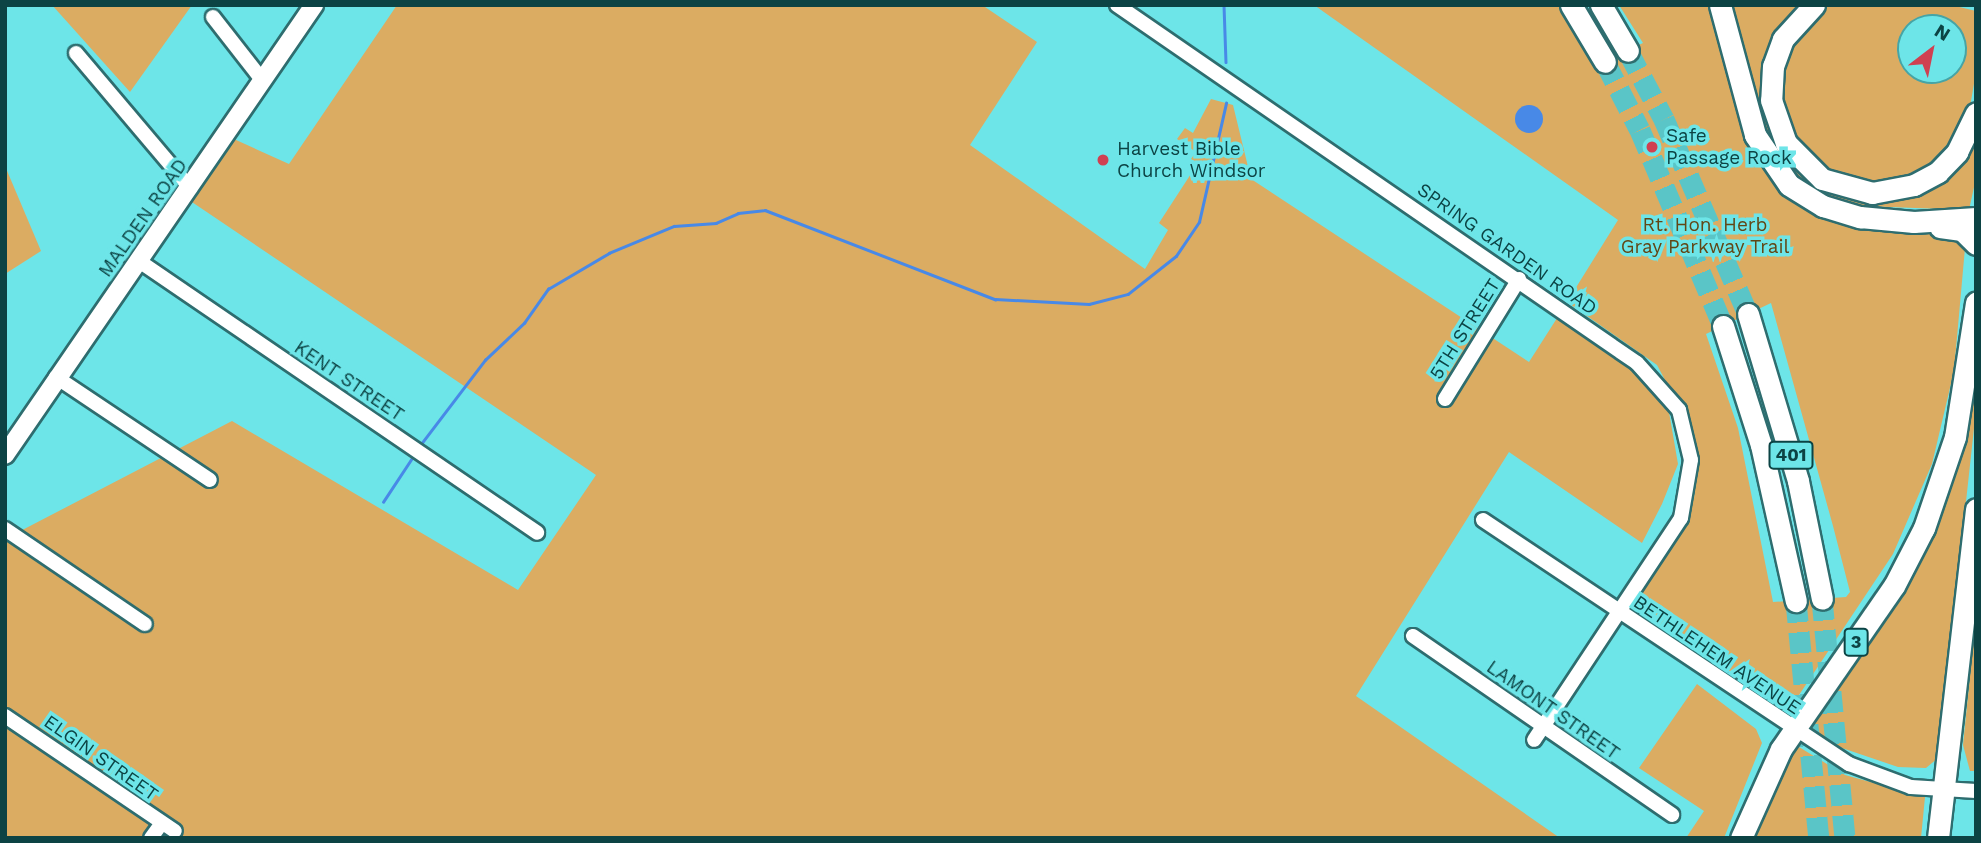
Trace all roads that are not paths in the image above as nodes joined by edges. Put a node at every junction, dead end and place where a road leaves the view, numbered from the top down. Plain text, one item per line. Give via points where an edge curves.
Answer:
1 (314, 5) edge
2 (1117, 5) edge
3 (1571, 5) edge
4 (1601, 5) edge
5 (1720, 5) edge
6 (1814, 5) edge
7 (213, 16) dead end
8 (1629, 51) tunnel mouth
9 (76, 52) dead end
10 (1605, 62) tunnel mouth
11 (263, 81) junction
12 (1976, 113) edge
13 (190, 188) junction
14 (1976, 218) edge
15 (1914, 222) junction
16 (1976, 244) edge
17 (139, 261) junction
18 (1518, 279) junction
19 (1976, 303) edge
20 (1748, 314) tunnel mouth
21 (1723, 326) tunnel mouth
22 (57, 377) junction
23 (1445, 399) dead end
24 (5, 455) edge
25 (210, 481) dead end
26 (1976, 509) edge
27 (1483, 520) dead end
28 (5, 529) edge
29 (537, 533) dead end
30 (1822, 599) tunnel mouth
31 (1796, 601) tunnel mouth
32 (1619, 612) junction
33 (145, 624) dead end
34 (1413, 636) dead end
35 (5, 716) edge
36 (1542, 727) junction
37 (1795, 731) junction
38 (1534, 740) dead end
39 (1944, 790) junction
40 (1976, 791) edge
41 (1672, 815) dead end
42 (161, 824) junction
43 (175, 831) dead end
44 (151, 838) edge
45 (1741, 838) edge
46 (1938, 838) edge

1 - 11 main road, MALDEN ROAD
2 - 18 street, SPRING GARDEN ROAD
3 - 10 highway
4 - 8 highway
5 - 15 highway via 1755,135 1780,175 1811,200 1835,211
6 - 12 highway via 1783,39 1773,66 1771,100 1786,143 1822,179 1872,193 1914,186 1938,172 1957,152
7 - 11 street
9 - 13 street
11 - 13 main road, MALDEN ROAD
13 - 17 main road, MALDEN ROAD
14 - 15 highway
15 - 16 highway via 1958,228
17 - 22 main road, MALDEN ROAD
17 - 29 street, KENT STREET
18 - 23 street, 5TH STREET
18 - 32 street, SPRING GARDEN ROAD via 1652,375 1685,426 1691,475 1681,518
19 - 37 highway, 3 via 1955,437 1924,528 1894,586
20 - 30 highway, 401 via 1795,470
21 - 31 highway, 401 via 1761,445
22 - 24 main road, MALDEN ROAD
22 - 25 street
26 - 39 highway
27 - 32 street, BETHLEHEM AVENUE
28 - 33 street
32 - 36 street, SPRING GARDEN ROAD
32 - 37 street, BETHLEHEM AVENUE
34 - 36 street, LAMONT STREET
35 - 42 street, ELGIN STREET
36 - 38 street, SPRING GARDEN ROAD
36 - 41 street, LAMONT STREET
37 - 39 street, BETHLEHEM AVENUE via 1858,768 1911,787
37 - 45 highway, 3 via 1766,777
39 - 40 street, BETHLEHEM AVENUE
39 - 46 highway
42 - 43 street, ELGIN STREET
42 - 44 street

